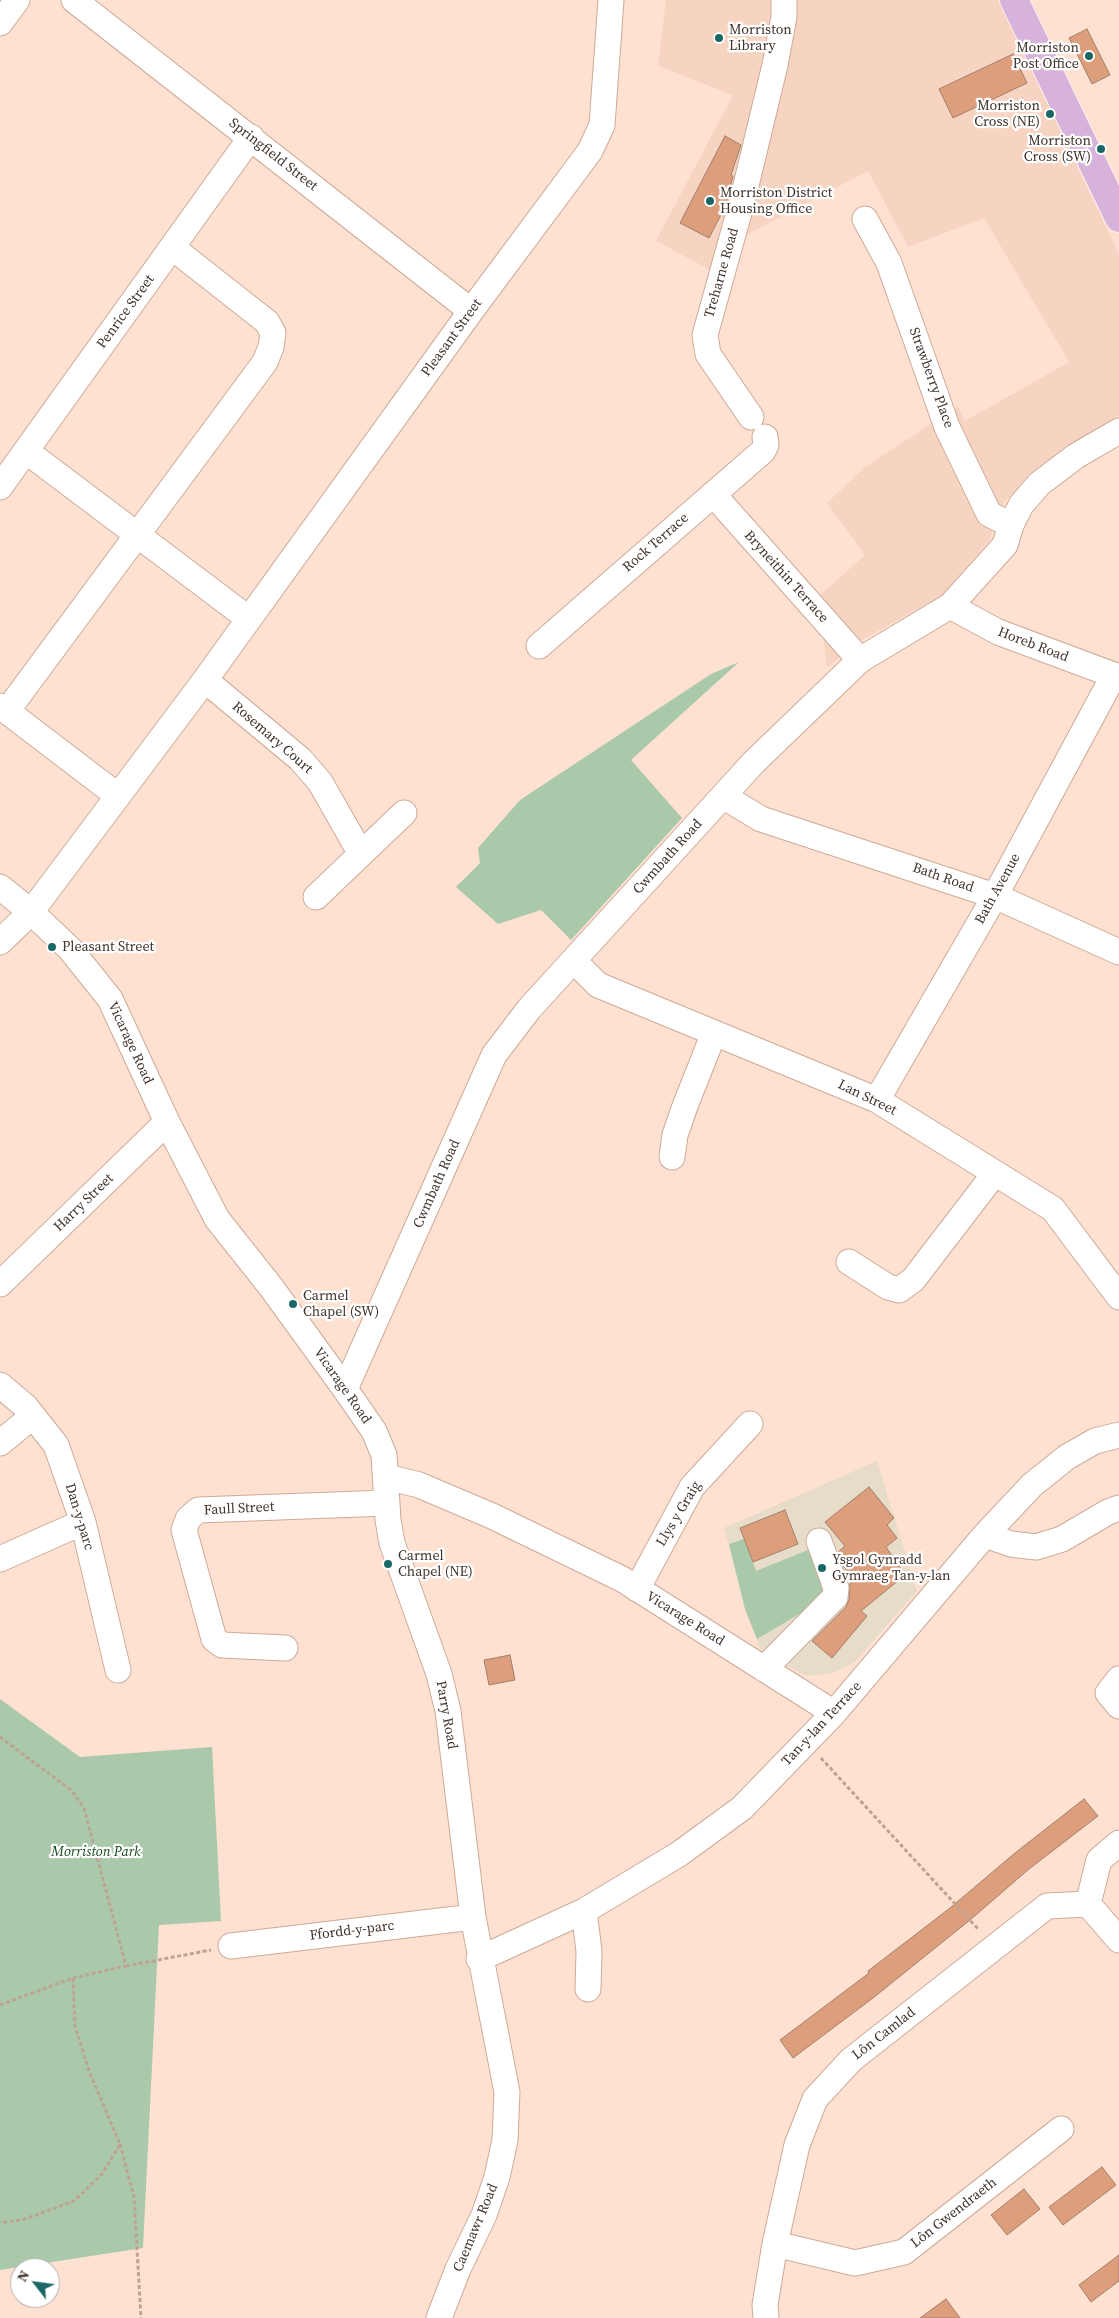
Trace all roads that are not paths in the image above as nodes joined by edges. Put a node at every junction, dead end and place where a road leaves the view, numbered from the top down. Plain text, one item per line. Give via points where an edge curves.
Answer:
1 (17, 0) edge
2 (74, 0) edge
3 (611, 0) edge
4 (784, 0) edge
5 (1014, 0) edge
6 (1033, 0) edge
7 (0, 23) edge
8 (1029, 30) junction
9 (251, 137) junction
10 (1119, 218) edge
11 (865, 219) dead end
12 (173, 248) junction
13 (471, 311) junction
14 (758, 427) joint
15 (1119, 431) edge
16 (26, 451) junction
17 (0, 487) edge
18 (713, 494) junction
19 (1011, 525) junction
20 (136, 534) junction
21 (950, 606) junction
22 (249, 619) junction
23 (539, 646) dead end
24 (860, 660) junction
25 (1117, 676) edge
26 (205, 680) junction
27 (3, 709) edge
28 (118, 796) junction
29 (723, 796) junction
30 (404, 813) dead end
31 (361, 854) junction
32 (0, 887) edge
33 (995, 896) junction
34 (316, 897) dead end
35 (31, 912) junction
36 (0, 942) edge
37 (1119, 952) edge
38 (574, 961) junction
39 (714, 1033) junction
40 (877, 1100) junction
41 (167, 1122) junction
42 (672, 1157) dead end
43 (995, 1173) junction
44 (849, 1262) dead end
45 (3, 1275) edge
46 (1119, 1297) edge
47 (0, 1386) edge
48 (345, 1389) junction
49 (33, 1416) junction
50 (750, 1424) dead end
51 (1119, 1434) edge
52 (0, 1442) edge
53 (387, 1477) junction
54 (387, 1503) junction
55 (1119, 1508) edge
56 (83, 1522) junction
57 (985, 1535) junction
58 (819, 1541) dead end
59 (0, 1559) edge
60 (637, 1588) junction
61 (285, 1648) dead end
62 (764, 1669) junction
63 (118, 1670) dead end
64 (834, 1713) junction
65 (1119, 1843) edge
66 (1088, 1904) junction
67 (584, 1911) junction
68 (472, 1917) junction
69 (1119, 1940) edge
70 (231, 1946) road end
71 (479, 1959) junction
72 (588, 1989) dead end
73 (1061, 2129) dead end
74 (775, 2244) junction
75 (439, 2318) edge
76 (766, 2318) edge

1 - 7 street
2 - 9 street, Springfield Street
3 - 13 street, Pleasant Street via 602,125 590,151
4 - 14 street, Treharne Road via 775,65 742,202 705,334 708,354
5 - 8 main road
6 - 8 main road
8 - 10 main road
9 - 12 street, Penrice Street
9 - 13 street, Springfield Street
11 - 19 street, Strawberry Place via 889,263 951,436 990,514
12 - 16 street, Penrice Street
12 - 20 street via 256,312 273,333 265,362
13 - 22 street, Pleasant Street
14 - 18 street, Rock Terrace via 766,445 762,451
15 - 19 street, Cwmbath Road via 1076,456 1040,484 1021,505
16 - 17 street, Penrice Street
16 - 20 street
18 - 23 street, Rock Terrace
18 - 24 street, Bryneithin Terrace
19 - 21 street, Cwmbath Road via 1005,545
20 - 22 street
20 - 27 street
21 - 24 street, Cwmbath Road
21 - 25 street, Horeb Road via 998,632
22 - 26 street, Pleasant Street
24 - 29 street, Cwmbath Road
25 - 33 street, Bath Avenue
26 - 28 street
26 - 31 street, Rosemary Court via 300,759 320,782
27 - 28 street
28 - 35 street
29 - 33 street, Bath Road via 761,819
29 - 38 street, Cwmbath Road
30 - 31 street
31 - 34 street
32 - 35 street, Vicarage Road
33 - 37 street, Bath Road
33 - 40 street, Bath Avenue
35 - 36 street
35 - 41 street, Vicarage Road via 70,949 110,999
38 - 39 street, Lan Street via 598,985
38 - 48 street, Cwmbath Road via 529,1009 494,1055
39 - 40 street, Lan Street
39 - 42 street via 675,1135
40 - 43 street, Lan Street
41 - 45 street, Harry Street
41 - 48 street, Vicarage Road via 217,1219 272,1287
43 - 44 street via 913,1280 899,1290 888,1287
43 - 46 street, Lan Street via 1053,1209
47 - 49 street, Dan-y-parc
48 - 53 street, Vicarage Road via 374,1431 384,1455
49 - 52 street
49 - 56 street, Dan-y-parc via 56,1445
50 - 60 street, Llys y Graig via 692,1487
51 - 57 street, Tan-y-lan Terrace via 1067,1457 1032,1485
53 - 54 street, Parry Road
53 - 60 street, Vicarage Road via 419,1485 492,1516
54 - 61 street, Faull Street via 198,1510 188,1519 184,1530 214,1639 222,1645
54 - 68 street, Parry Road via 392,1543 439,1674 448,1711
55 - 57 street via 1062,1538 1036,1547 1011,1544
56 - 59 street
56 - 63 street, Dan-y-parc
57 - 64 street, Tan-y-lan Terrace
58 - 62 street via 836,1588 834,1597
60 - 62 street, Vicarage Road
62 - 64 street, Vicarage Road
64 - 67 street, Tan-y-lan Terrace via 742,1808 679,1854
65 - 66 street via 1099,1860
66 - 69 street
66 - 74 street, Lôn Camlad via 1047,1906 851,2060 815,2099 797,2145
67 - 71 street, Tan-y-lan Terrace
67 - 72 street
68 - 70 street, Ffordd-y-parc
68 - 71 street, Parry Road
71 - 75 street, Caemawr Road via 507,2092 505,2140 484,2215
73 - 74 street, Lôn Gwendraeth via 904,2252 855,2263
74 - 76 street, Lôn Camlad via 765,2305

